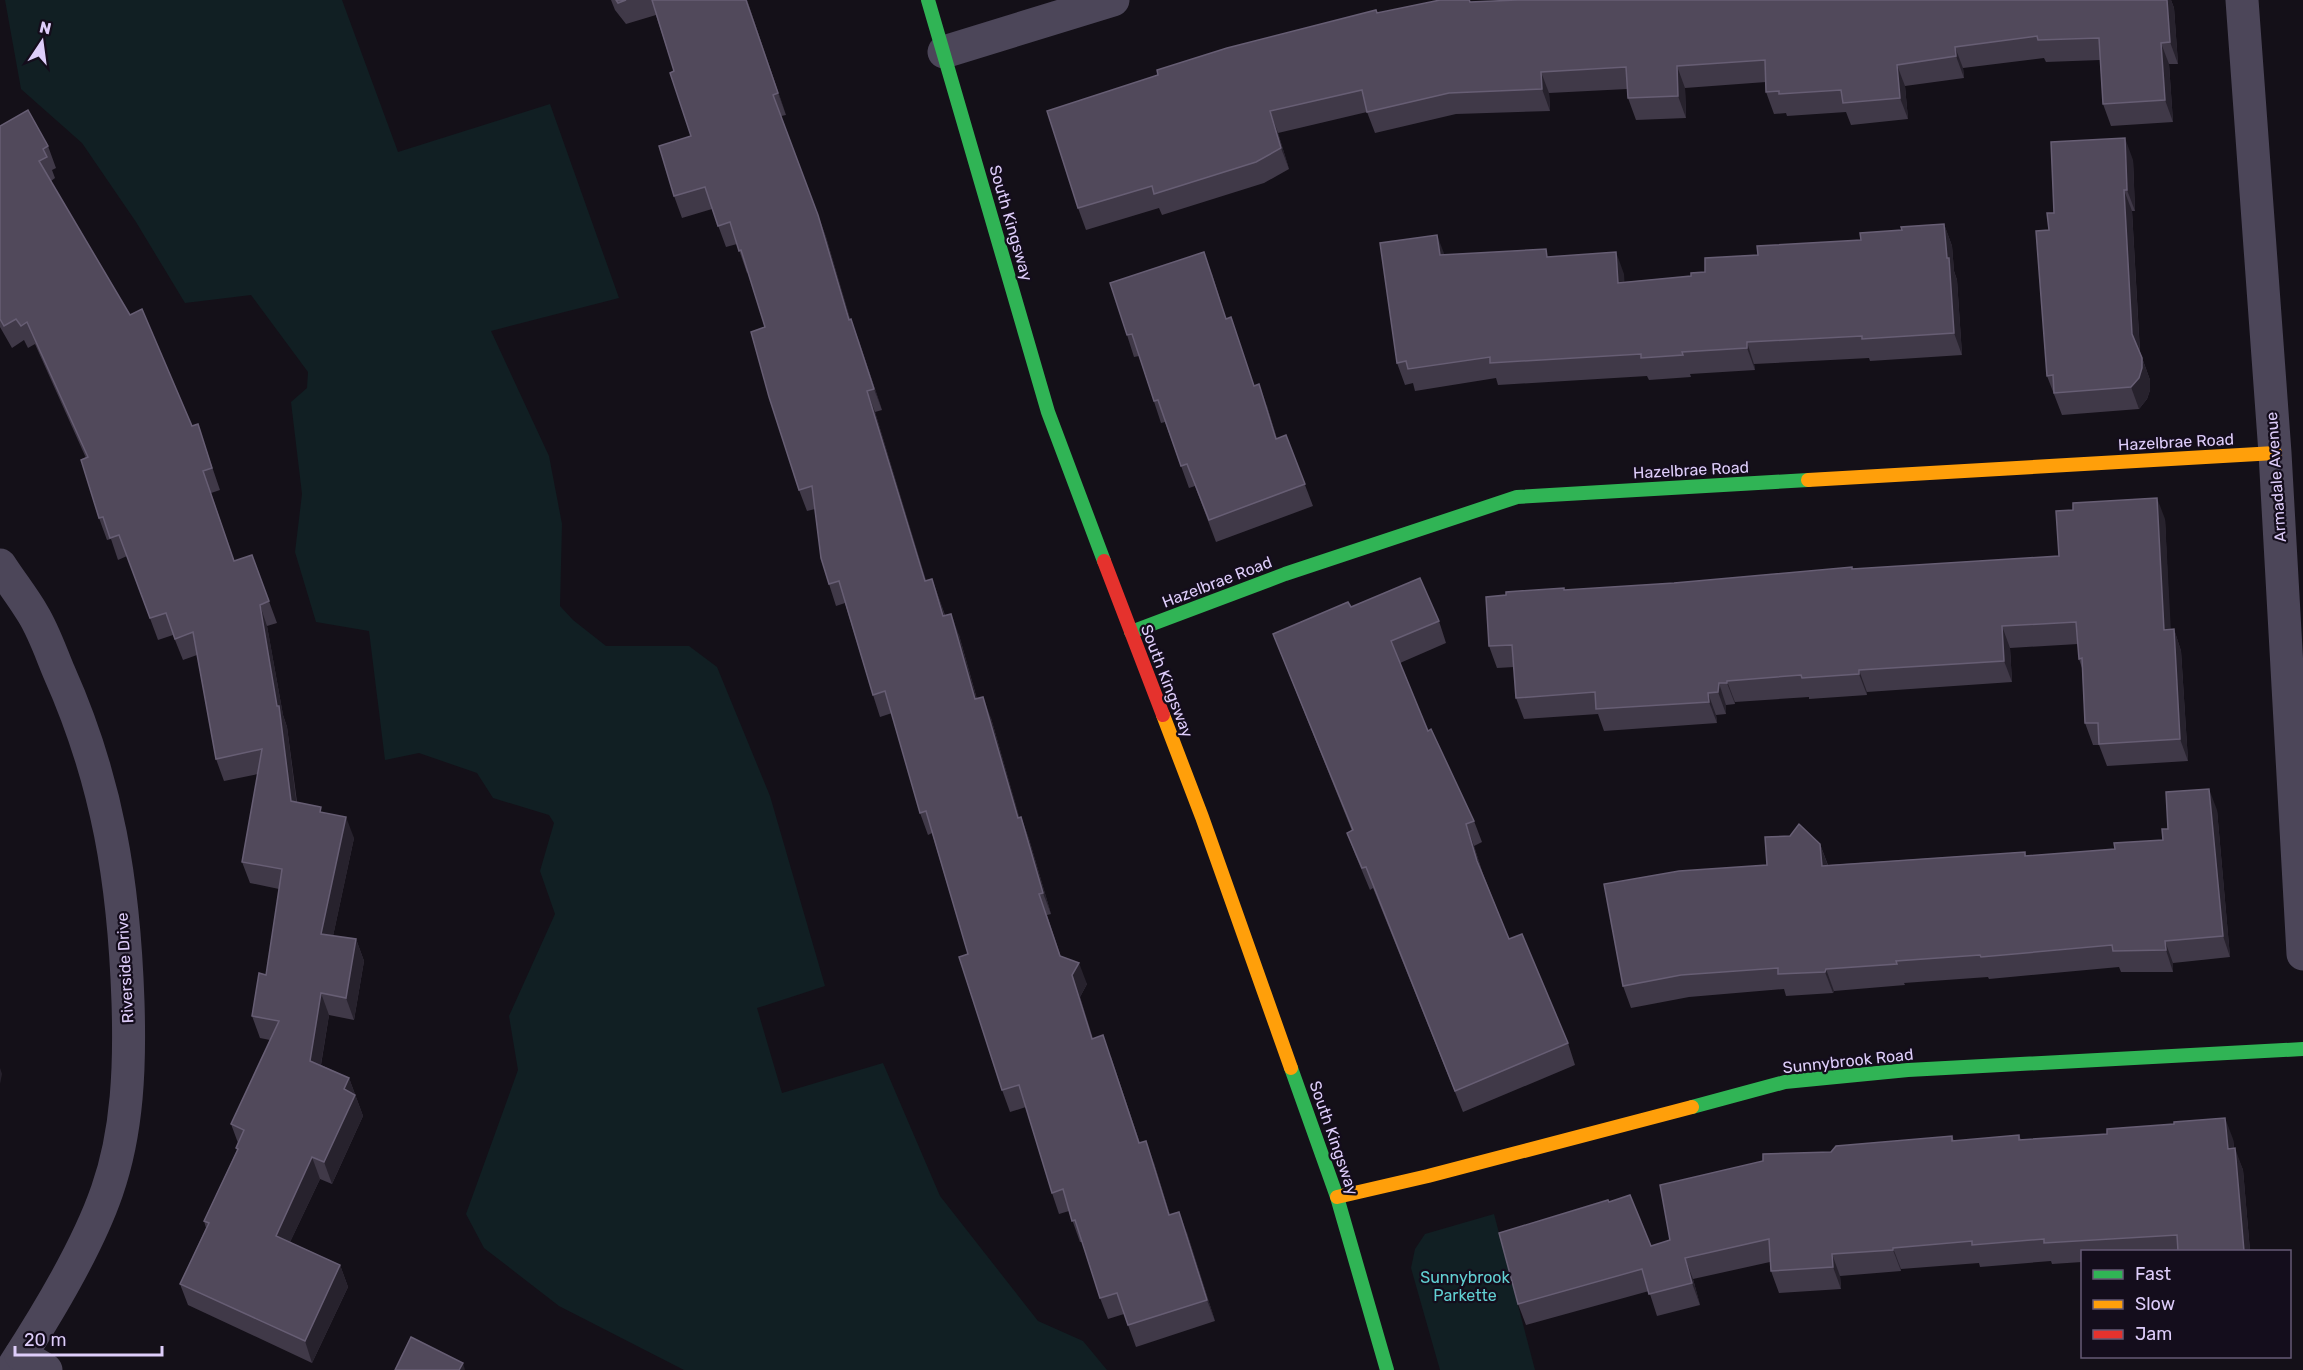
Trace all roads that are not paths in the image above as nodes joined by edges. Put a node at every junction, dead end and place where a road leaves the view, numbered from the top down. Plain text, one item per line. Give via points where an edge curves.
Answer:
1 (928, 0) edge
2 (1113, 0) edge
3 (2242, 0) edge
4 (944, 52) junction
5 (2275, 453) junction
6 (0, 566) edge
7 (1131, 632) junction
8 (2303, 954) edge
9 (2303, 1049) edge
10 (1337, 1197) junction
11 (26, 1365) edge
12 (1387, 1370) edge

1 - 4 street, South Kingsway
2 - 4 street
3 - 5 street, Armadale Avenue
4 - 7 street, South Kingsway via 1048,412
5 - 7 street, Hazelbrae Road via 1517,496 1285,574
5 - 8 street, Armadale Avenue
6 - 11 street, Riverside Drive via 34,616 66,688 101,786 120,888 130,1052 123,1126 108,1190
7 - 10 street, South Kingsway via 1202,817
9 - 10 street, Sunnybrook Road via 1908,1070 1785,1082
10 - 12 street, South Kingsway

